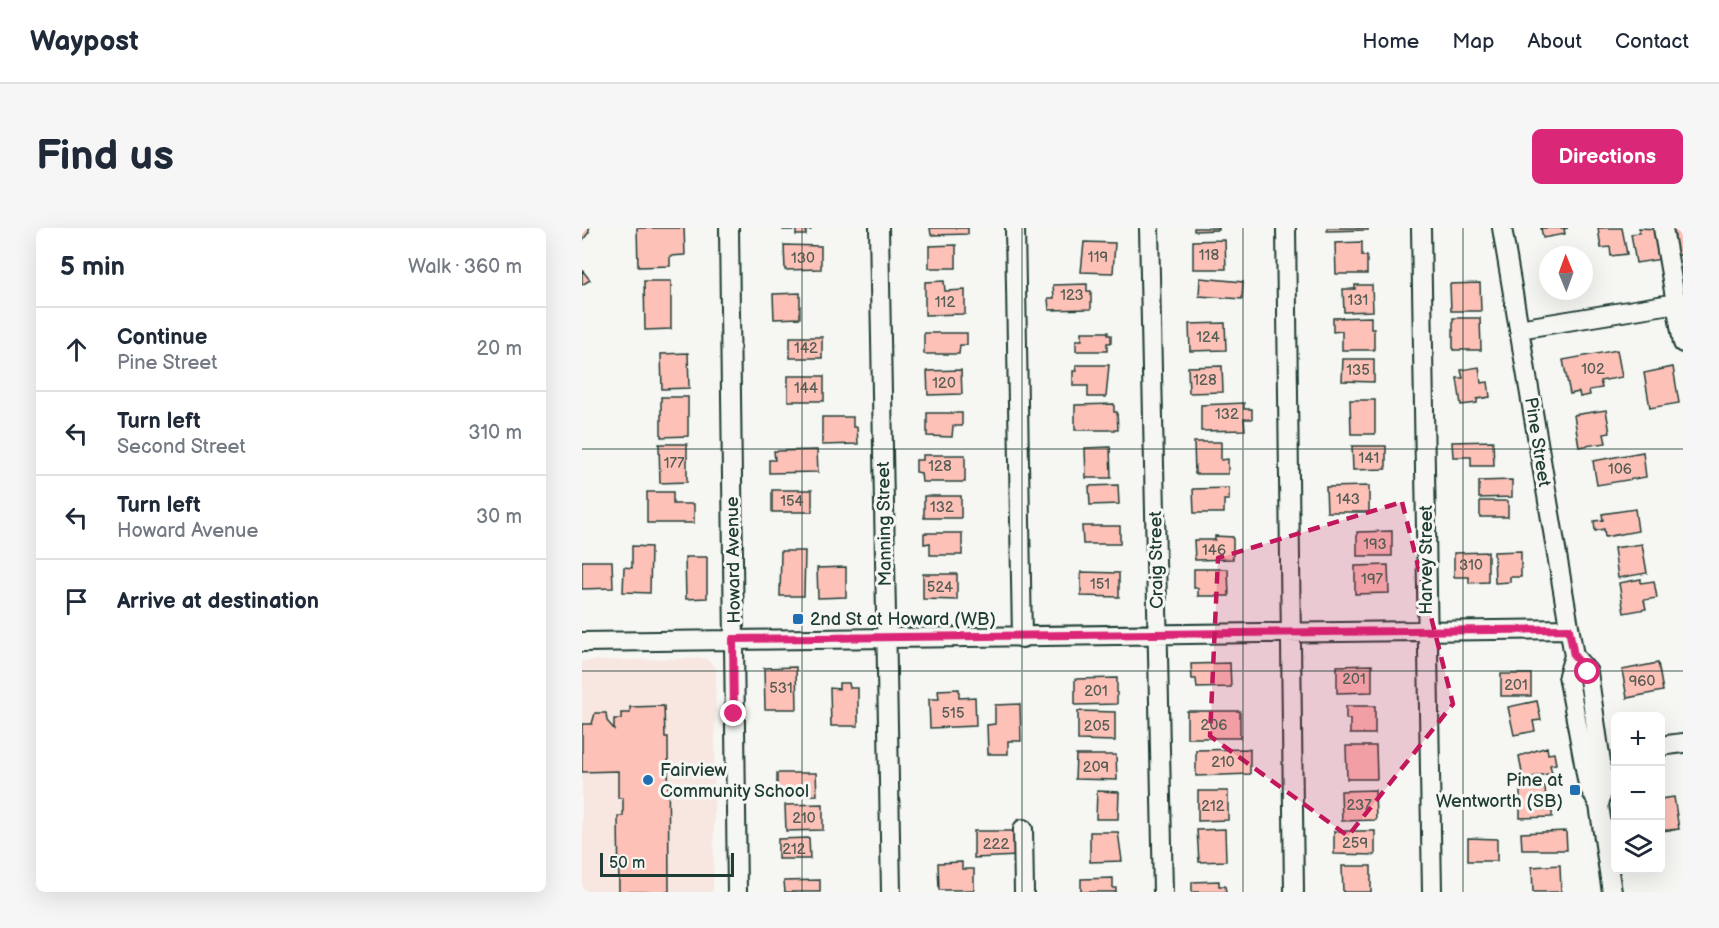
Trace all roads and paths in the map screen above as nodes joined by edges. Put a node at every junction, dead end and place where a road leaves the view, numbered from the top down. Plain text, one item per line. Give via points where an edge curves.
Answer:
1 (729, 228) edge
2 (879, 228) edge
3 (1015, 228) edge
4 (1149, 228) edge
5 (1286, 228) edge
6 (1420, 228) edge
7 (1502, 228) edge
8 (1663, 228) edge
9 (1679, 302) edge
10 (1519, 329) junction
11 (1683, 344) edge
12 (1569, 629) junction
13 (1426, 631) junction
14 (1290, 634) junction
15 (1158, 636) junction
16 (1022, 638) junction
17 (733, 639) junction
18 (886, 639) junction
19 (582, 642) edge
20 (1574, 656) junction
21 (1683, 742) edge
22 (1665, 745) edge
23 (1608, 754) edge
24 (1582, 757) junction
25 (1599, 805) junction
26 (1023, 829) dead end
27 (737, 892) edge
28 (891, 892) edge
29 (1024, 892) edge
30 (1163, 892) edge
31 (1294, 892) edge
32 (1432, 892) edge
33 (1612, 892) edge

1 - 17 street, Howard Avenue
2 - 18 street, Manning Street
3 - 16 street
4 - 15 street, Craig Street
5 - 14 street
6 - 13 street, Harvey Street
7 - 10 street, Pine Street
8 - 9 street
9 - 10 street
9 - 11 street
10 - 12 street, Pine Street
12 - 13 street
12 - 20 street, Pine Street
13 - 14 street
13 - 32 street, Harvey Street
14 - 15 street
14 - 31 street
15 - 16 street
15 - 30 street, Craig Street
16 - 18 street
17 - 18 street
17 - 19 street
17 - 27 street, Howard Avenue
18 - 28 street, Manning Street
20 - 23 street, Pine Street via 1588,672
20 - 24 street, Pine Street via 1568,675
21 - 22 street
23 - 24 street
23 - 25 street, Pine Street
24 - 25 street, Pine Street via 1588,785
25 - 33 street, Pine Street
26 - 29 street

